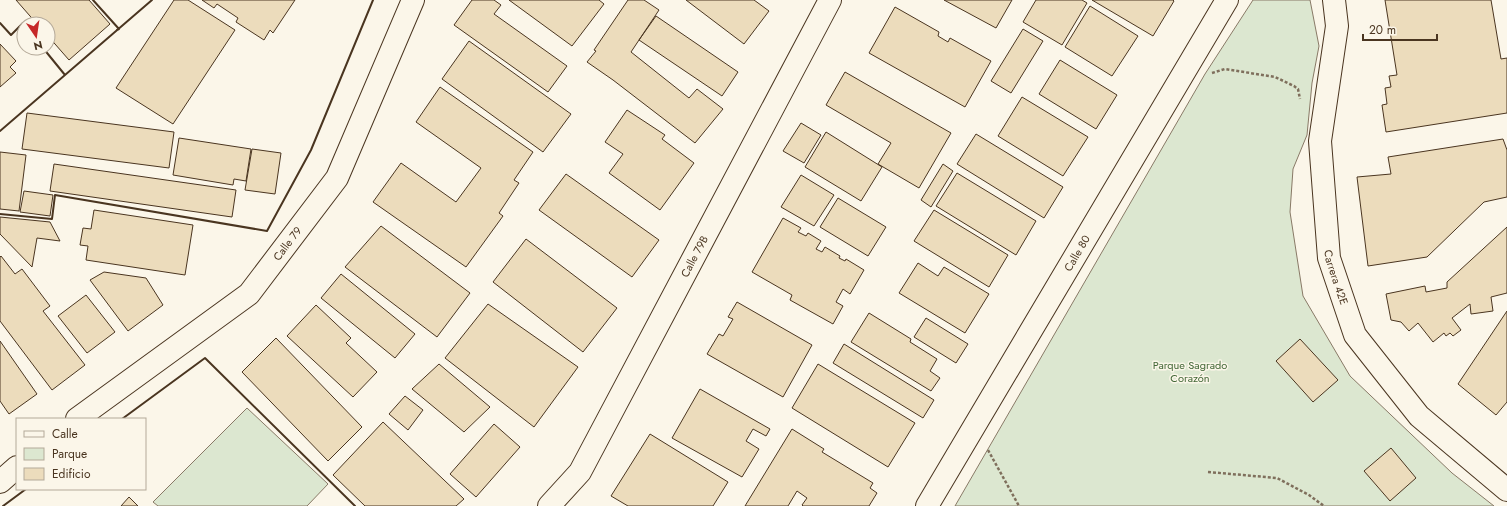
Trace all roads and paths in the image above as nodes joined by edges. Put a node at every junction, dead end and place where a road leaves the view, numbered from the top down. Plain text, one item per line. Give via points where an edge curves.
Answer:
1 (413, 0) edge
2 (830, 0) edge
3 (1227, 0) edge
4 (1334, 0) edge
5 (1180, 80) junction
6 (1300, 102) dead end
7 (77, 418) edge
8 (975, 424) junction
9 (16, 468) edge
10 (1208, 472) dead end
11 (0, 482) edge
12 (1507, 490) edge
13 (549, 506) edge
14 (927, 506) edge
15 (1019, 506) edge
16 (1324, 506) edge

1 - 7 street, Calle 79 via 337,178 249,294
2 - 13 street, Calle 79B via 580,472
3 - 5 street, Calle 80
4 - 12 street, Carrera 42E via 1337,26 1320,149 1329,258 1355,335 1419,416
5 - 6 path via 1225,69 1275,77 1298,89
5 - 8 street, Calle 80
8 - 14 street, Calle 80
8 - 15 path
9 - 11 street
10 - 16 path via 1277,478

